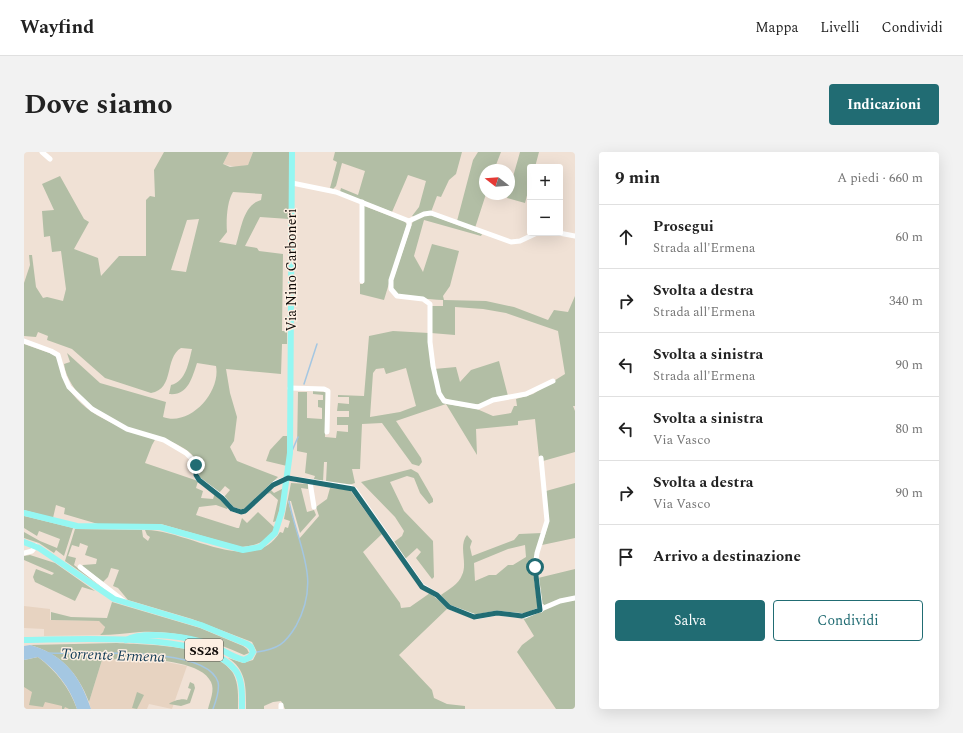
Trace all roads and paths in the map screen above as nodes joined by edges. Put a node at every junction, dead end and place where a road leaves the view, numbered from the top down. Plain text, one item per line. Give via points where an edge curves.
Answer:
1 (42, 152) edge
2 (292, 152) edge
3 (50, 159) dead end
4 (292, 183) junction
5 (362, 202) junction
6 (409, 221) junction
7 (563, 234) edge
8 (531, 236) edge
9 (575, 236) edge
10 (362, 281) dead end
11 (24, 341) edge
12 (553, 381) dead end
13 (290, 388) junction
14 (327, 432) dead end
15 (541, 458) dead end
16 (288, 478) junction
17 (310, 482) junction
18 (314, 507) dead end
19 (24, 513) edge
20 (24, 542) edge
21 (36, 546) junction
22 (24, 553) edge
23 (80, 567) dead end
24 (575, 598) edge
25 (126, 603) junction
26 (540, 610) junction
27 (24, 640) edge
28 (126, 640) junction
29 (242, 709) edge

1 - 3 street
2 - 4 main road, Via Nino Carboneri
4 - 5 street via 333,192
4 - 13 main road, Via Nino Carboneri
5 - 6 street
5 - 10 street
6 - 8 street via 432,214 512,242
6 - 12 street via 390,287 397,296 423,299 430,304 432,366 441,398 449,403 478,407 492,400 526,394
7 - 9 street
11 - 16 street via 54,351 58,355 70,387 92,409 122,427 161,438 186,453 196,463 198,479 232,509 245,511 273,485
13 - 14 street via 328,391
13 - 16 main road, Via Nino Carboneri
15 - 26 street via 547,521 535,567
16 - 17 street
16 - 19 main road, Via Nino Carboneri via 276,531 264,545 251,550 236,549 160,527 77,526
17 - 18 street
17 - 26 street via 353,489 422,586 437,595 449,607 476,618 497,613 522,616
20 - 21 main road
21 - 22 street via 32,551
21 - 25 main road via 105,594
23 - 25 street
24 - 26 street via 560,601
25 - 28 main road via 215,631 247,644 253,652 244,660 206,643 184,638 139,635
27 - 28 main road, SS28
28 - 29 main road, SS28 via 189,646 225,661 239,676

